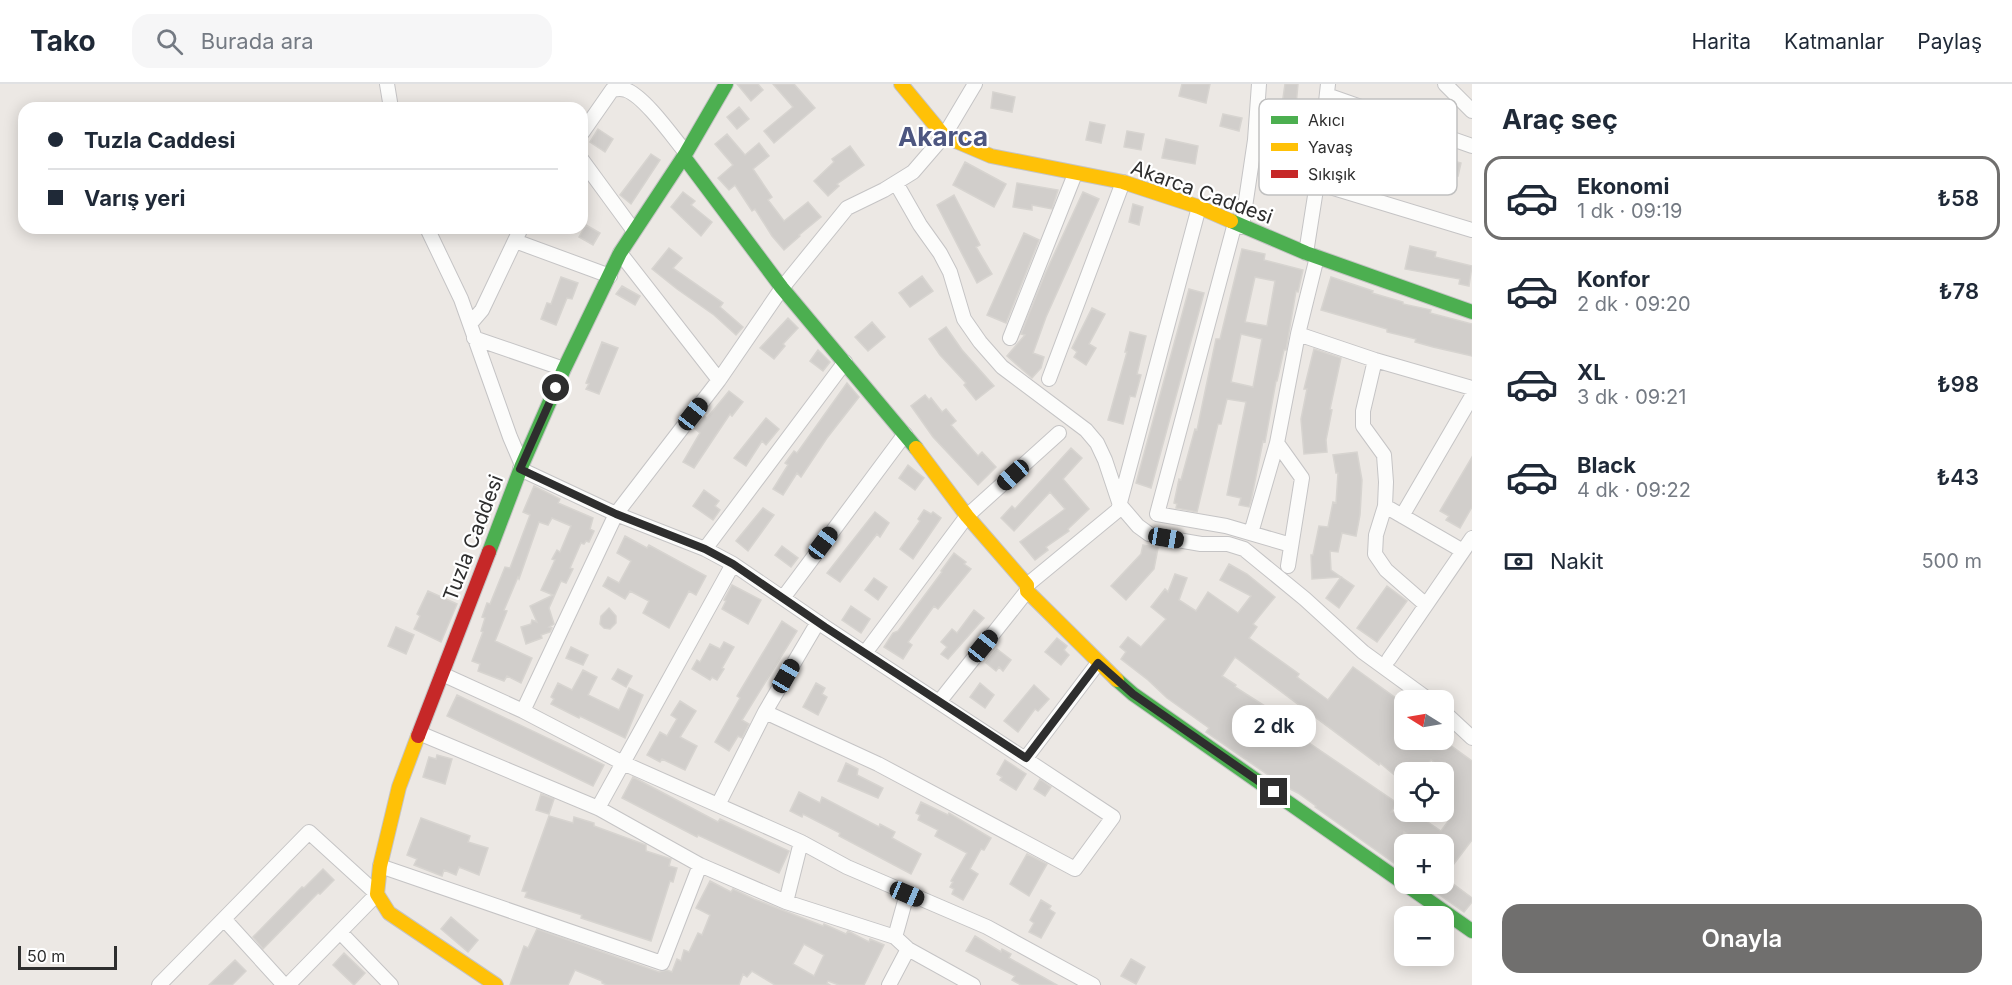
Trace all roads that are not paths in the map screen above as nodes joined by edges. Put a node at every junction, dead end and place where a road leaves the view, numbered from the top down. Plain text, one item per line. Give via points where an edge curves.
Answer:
1 (387, 84) edge
2 (726, 84) edge
3 (901, 84) edge
4 (975, 84) edge
5 (1245, 84) edge
6 (1445, 84) edge
7 (1259, 86) edge
8 (1328, 89) edge
9 (1353, 99) edge
10 (390, 102) edge
11 (1472, 111) edge
12 (588, 124) edge
13 (944, 136) junction
14 (1457, 140) edge
15 (1472, 146) edge
16 (685, 155) junction
17 (588, 167) edge
18 (1075, 174) junction
19 (1123, 182) junction
20 (896, 183) junction
21 (1316, 195) edge
22 (1357, 195) edge
23 (1199, 207) junction
24 (1239, 225) junction
25 (1472, 230) edge
26 (634, 231) junction
27 (430, 234) edge
28 (518, 234) edge
29 (515, 241) junction
30 (620, 253) junction
31 (1311, 255) junction
32 (610, 276) junction
33 (782, 288) junction
34 (1472, 312) edge
35 (470, 324) junction
36 (1298, 334) junction
37 (474, 338) junction
38 (1010, 339) dead end
39 (1375, 360) junction
40 (845, 362) junction
41 (564, 369) junction
42 (1049, 379) dead end
43 (719, 381) junction
44 (1472, 388) edge
45 (1472, 396) edge
46 (1059, 433) dead end
47 (905, 434) junction
48 (1277, 443) junction
49 (521, 467) junction
50 (1120, 505) junction
51 (1385, 506) junction
52 (616, 514) junction
53 (967, 516) junction
54 (1402, 516) junction
55 (1251, 533) junction
56 (1291, 545) junction
57 (1469, 546) edge
58 (705, 549) junction
59 (733, 564) junction
60 (1288, 566) dead end
61 (1027, 588) junction
62 (783, 598) junction
63 (1426, 605) junction
64 (818, 622) junction
65 (865, 653) junction
66 (1389, 659) dead end
67 (1098, 663) junction
68 (442, 674) junction
69 (1415, 690) edge
70 (939, 702) junction
71 (523, 711) junction
72 (765, 712) junction
73 (1454, 721) edge
74 (419, 733) junction
75 (1472, 738) edge
76 (1026, 758) junction
77 (623, 763) junction
78 (718, 805) junction
79 (598, 808) junction
80 (801, 842) junction
81 (700, 865) junction
82 (380, 866) junction
83 (376, 894) junction
84 (907, 894) junction
85 (786, 902) junction
86 (224, 919) junction
87 (1472, 931) edge
88 (340, 932) junction
89 (895, 936) junction
90 (908, 949) junction
91 (1073, 980) edge
92 (489, 983) edge
93 (159, 985) edge
94 (284, 985) edge
95 (288, 985) edge
96 (391, 985) edge
97 (890, 985) edge
98 (973, 985) edge
99 (1093, 985) edge

1 - 10 street
2 - 16 main road, Tuzla Caddesi
3 - 13 main road, Akarca Caddesi
4 - 13 street
5 - 7 street
6 - 11 street
7 - 24 street via 1255,141
8 - 9 street
12 - 16 street via 612,90 627,90 639,98
13 - 18 main road, Akarca Caddesi via 991,156
13 - 20 street via 913,172
14 - 15 street
16 - 26 main road, Tuzla Caddesi
16 - 33 main road
17 - 26 street
18 - 19 main road, Akarca Caddesi
18 - 38 street
19 - 23 main road, Akarca Caddesi
19 - 42 street
20 - 33 street via 847,208
20 - 50 street via 950,272 964,319 1002,368 1086,430 1097,443
21 - 31 street
22 - 25 street
23 - 24 main road, Akarca Caddesi
23 - 50 street
24 - 31 main road, Akarca Caddesi
24 - 55 street via 1157,514
26 - 30 main road, Tuzla Caddesi
27 - 35 street
28 - 29 street
29 - 32 street
29 - 35 street via 482,310
30 - 32 main road, Tuzla Caddesi
30 - 43 street
31 - 34 main road, Akarca Caddesi
31 - 36 street
32 - 41 main road, Tuzla Caddesi
33 - 40 main road
33 - 43 street
35 - 37 street
36 - 39 street
36 - 48 street
37 - 41 street
37 - 49 street
39 - 44 street
39 - 51 street via 1362,426 1383,456
40 - 47 main road
40 - 58 street
41 - 49 main road, Tuzla Caddesi
43 - 52 street
45 - 54 street
46 - 53 street
47 - 53 main road
47 - 62 street
48 - 55 street
48 - 56 street via 1302,478
49 - 52 street
49 - 68 main road, Tuzla Caddesi
50 - 61 street
50 - 69 street via 1149,534 1244,549 1363,652
51 - 54 street
51 - 63 street via 1376,535 1375,555 1386,570
52 - 58 street
52 - 71 street
53 - 61 main road
53 - 65 street
54 - 57 street
55 - 56 street
56 - 60 street
57 - 63 street
58 - 59 street
59 - 62 street
59 - 77 street
61 - 67 main road
61 - 70 street
62 - 64 street
63 - 66 street
64 - 65 street
64 - 72 street
65 - 70 street
67 - 76 street
67 - 87 main road via 1133,694
68 - 71 street
68 - 74 main road, Tuzla Caddesi
70 - 76 street
71 - 77 street
72 - 76 street via 878,764 1075,869 1113,817
72 - 78 street
73 - 75 street
74 - 79 street
74 - 82 main road, Tuzla Caddesi via 399,787
77 - 78 street
77 - 79 street
78 - 80 street
79 - 81 street
80 - 84 street
80 - 85 street
81 - 82 street via 663,963
81 - 85 street
82 - 83 main road, Tuzla Caddesi
83 - 86 street via 309,832
83 - 88 street
83 - 92 main road via 389,913
84 - 89 street
84 - 91 street via 987,927
85 - 89 street
86 - 93 street
86 - 94 street
88 - 95 street
88 - 96 street
89 - 90 street
90 - 97 street
90 - 98 street
91 - 99 street

